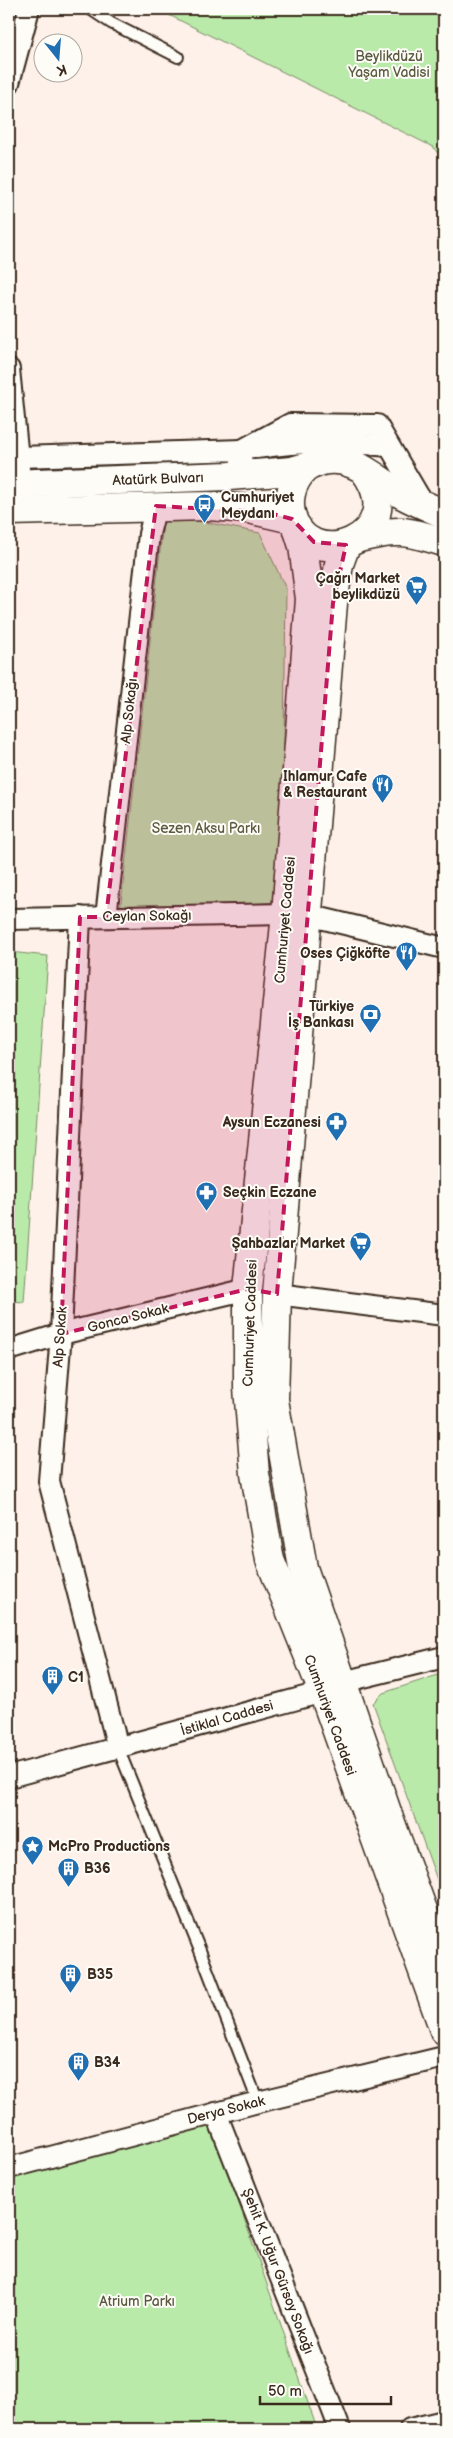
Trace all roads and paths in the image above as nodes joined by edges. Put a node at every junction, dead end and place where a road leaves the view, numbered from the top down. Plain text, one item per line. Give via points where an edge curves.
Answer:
1 (29, 9) edge
2 (90, 9) edge
3 (178, 57) dead end
4 (9, 83) edge
5 (9, 370) edge
6 (19, 457) junction
7 (241, 462) junction
8 (306, 467) junction
9 (364, 470) junction
10 (14, 484) edge
11 (156, 506) junction
12 (434, 510) edge
13 (9, 511) edge
14 (295, 523) junction
15 (353, 542) junction
16 (444, 542) edge
17 (297, 915) junction
18 (106, 916) junction
19 (80, 917) junction
20 (9, 919) edge
21 (444, 948) edge
22 (248, 1289) junction
23 (277, 1294) junction
24 (444, 1315) edge
25 (61, 1334) junction
26 (9, 1350) edge
27 (444, 1658) edge
28 (333, 1687) junction
29 (118, 1748) junction
30 (9, 1776) edge
31 (444, 1967) edge
32 (444, 2030) edge
33 (444, 2057) edge
34 (258, 2102) junction
35 (216, 2113) junction
36 (9, 2168) edge
37 (444, 2421) edge
38 (340, 2429) edge
39 (410, 2429) edge

1 - 4 street
2 - 3 lane
5 - 6 street
6 - 7 street
6 - 10 street
7 - 8 main road, Atatürk Bulvarı via 292,471
7 - 10 main road, Atatürk Bulvarı
7 - 12 street via 290,424 377,425
8 - 9 main road via 333,458
8 - 14 main road via 293,484 290,497
9 - 12 main road
9 - 15 main road via 372,482 378,503 374,520
11 - 13 main road, Atatürk Bulvarı
11 - 14 main road, Atatürk Bulvarı via 249,509
11 - 18 street, Alp Sokağı via 149,534
14 - 15 main road via 314,542 326,546
14 - 17 main road, Cumhuriyet Caddesi via 303,546 310,599
15 - 16 main road via 388,530
15 - 17 main road, Cumhuriyet Caddesi via 339,564 333,603
17 - 18 street, Ceylan Sokağı
17 - 21 street, Ceylan Sokağı
17 - 22 main road, Cumhuriyet Caddesi
17 - 23 main road, Cumhuriyet Caddesi
18 - 19 street, Ceylan Sokağı
19 - 20 street, Ceylan Sokağı
19 - 25 street, Alp Sokak
22 - 23 main road
22 - 25 street, Gonca Sokak
22 - 28 main road, Cumhuriyet Caddesi via 248,1388 254,1474 270,1560
23 - 24 street
23 - 28 main road, Cumhuriyet Caddesi via 274,1400 292,1515
25 - 26 street, Gonca Sokak
25 - 29 street, Alp Sokak via 48,1482
27 - 28 street, İstiklal Caddesi
28 - 29 street, İstiklal Caddesi
28 - 31 main road, Cumhuriyet Caddesi via 387,1812
28 - 32 main road, Cumhuriyet Caddesi
29 - 30 street, İstiklal Caddesi
29 - 34 lane
33 - 34 street, Derya Sokak
34 - 35 street, Derya Sokak
35 - 36 street, Derya Sokak
35 - 38 street, Şehit K. Uğur Gürsoy Sokağı
37 - 39 street

